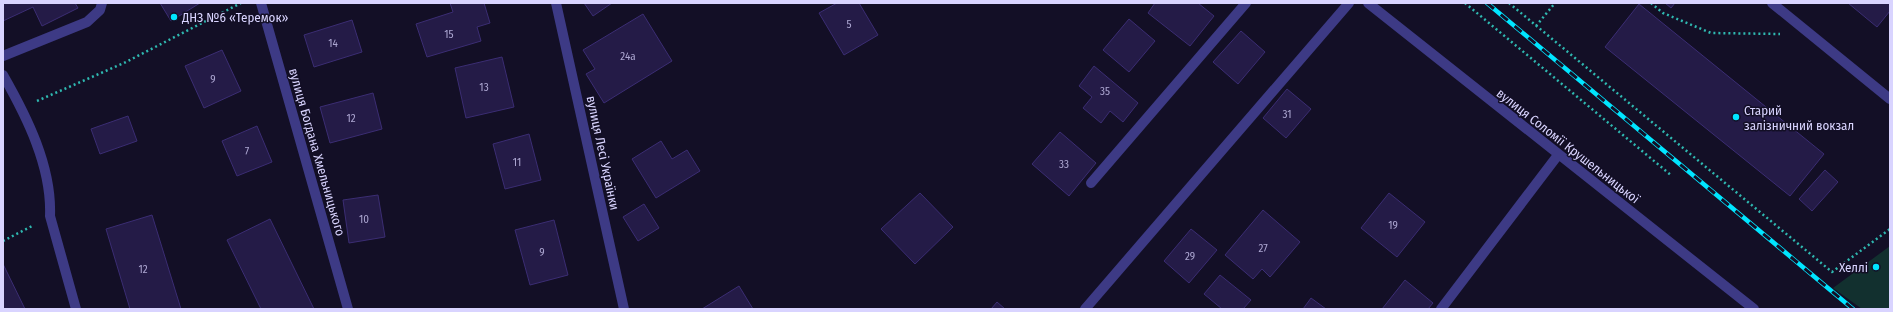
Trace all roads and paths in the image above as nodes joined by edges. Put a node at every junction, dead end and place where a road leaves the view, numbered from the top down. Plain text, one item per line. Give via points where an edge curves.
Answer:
1 (102, 3) edge
2 (241, 3) edge
3 (261, 3) edge
4 (556, 3) edge
5 (1246, 3) edge
6 (1349, 3) edge
7 (1368, 3) edge
8 (1465, 3) edge
9 (1509, 3) edge
10 (1555, 3) edge
11 (1651, 3) edge
12 (1772, 3) edge
13 (1536, 26) junction
14 (1781, 34) dead end
15 (3, 56) edge
16 (3, 75) edge
17 (1890, 99) edge
18 (22, 107) junction
19 (1558, 155) junction
20 (1672, 176) dead end
21 (1091, 183) dead end
22 (50, 216) junction
23 (1890, 229) edge
24 (3, 241) edge
25 (76, 309) edge
26 (348, 309) edge
27 (624, 309) edge
28 (1085, 309) edge
29 (1441, 309) edge
30 (1754, 309) edge

1 - 15 street via 100,10 87,22
2 - 18 path via 124,62
3 - 26 street, вулиця Богдана Хмельницького
4 - 27 street, вулиця Лесі Українки
5 - 21 street
6 - 28 street
7 - 19 street, вулиця Соломії Крушельницької
8 - 20 path
9 - 13 path
10 - 13 path
11 - 14 path via 1663,13 1711,33
12 - 17 street
13 - 23 path via 1832,272
16 - 18 street
18 - 22 street via 42,160 51,203
19 - 29 street
19 - 30 street, вулиця Соломії Крушельницької
22 - 24 path
22 - 25 street

